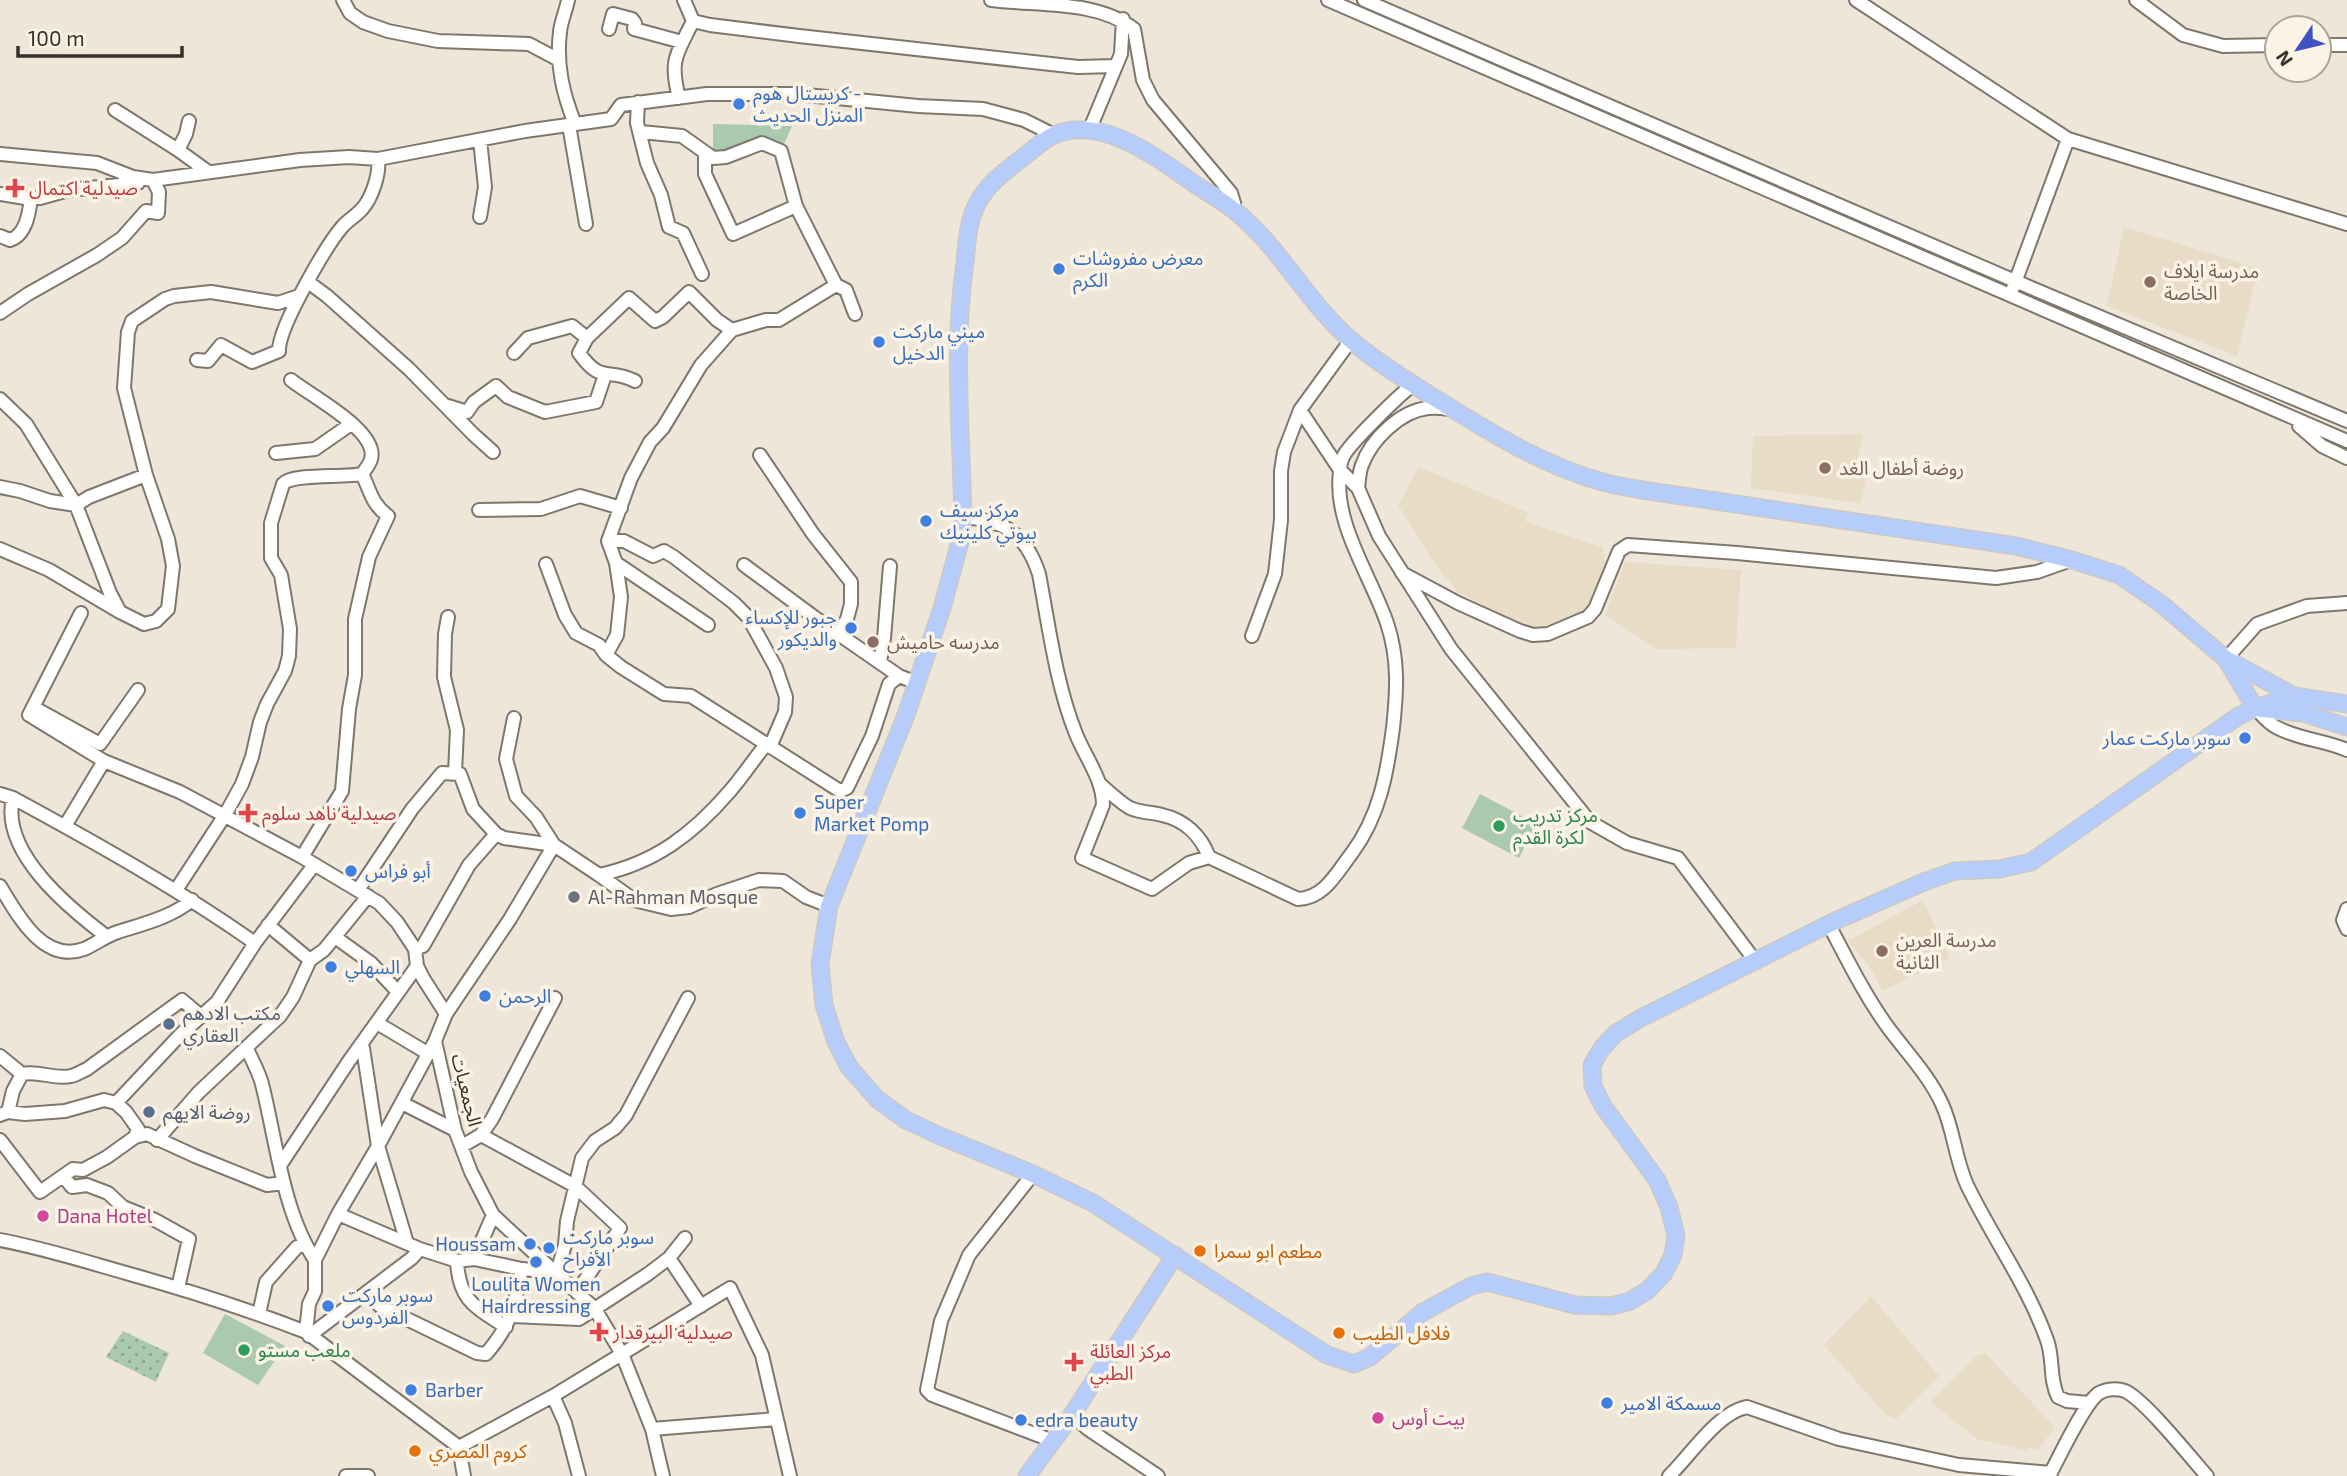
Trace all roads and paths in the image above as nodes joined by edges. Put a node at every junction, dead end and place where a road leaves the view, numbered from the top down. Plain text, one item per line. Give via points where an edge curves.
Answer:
1 (344, 0) edge
2 (568, 0) edge
3 (684, 0) edge
4 (991, 0) edge
5 (1328, 0) edge
6 (1364, 0) edge
7 (1856, 0) edge
8 (2136, 0) edge
9 (1123, 19) junction
10 (693, 21) junction
11 (609, 29) dead end
12 (682, 43) junction
13 (2263, 45) edge
14 (559, 60) junction
15 (1115, 66) junction
16 (679, 98) junction
17 (638, 102) junction
18 (115, 110) dead end
19 (189, 121) dead end
20 (572, 125) junction
21 (1089, 131) junction
22 (641, 132) junction
23 (1054, 135) junction
24 (2068, 139) junction
25 (480, 140) junction
26 (178, 150) junction
27 (705, 153) junction
28 (0, 154) edge
29 (379, 159) junction
30 (207, 171) junction
31 (153, 180) junction
32 (0, 194) edge
33 (31, 199) junction
34 (796, 206) junction
35 (1232, 208) junction
36 (480, 217) dead end
37 (586, 224) dead end
38 (2347, 224) edge
39 (0, 236) edge
40 (702, 274) dead end
41 (2015, 281) junction
42 (308, 282) junction
43 (836, 285) junction
44 (2011, 295) junction
45 (299, 296) junction
46 (0, 313) edge
47 (855, 314) dead end
48 (732, 330) junction
49 (587, 338) junction
50 (1351, 340) junction
51 (514, 352) dead end
52 (197, 360) dead end
53 (605, 374) junction
54 (291, 380) dead end
55 (635, 381) dead end
56 (1413, 385) junction
57 (0, 398) edge
58 (445, 405) junction
59 (1452, 409) junction
60 (1300, 410) junction
61 (2288, 417) junction
62 (2347, 421) edge
63 (351, 424) junction
64 (2347, 441) edge
65 (493, 452) dead end
66 (276, 453) dead end
67 (760, 455) dead end
68 (2347, 458) edge
69 (1340, 470) junction
70 (362, 474) junction
71 (146, 475) junction
72 (0, 487) edge
73 (1358, 488) junction
74 (76, 505) junction
75 (621, 508) junction
76 (479, 510) dead end
77 (963, 517) junction
78 (608, 541) junction
79 (0, 549) edge
80 (2072, 559) junction
81 (546, 564) dead end
82 (616, 564) junction
83 (744, 565) dead end
84 (890, 566) dead end
85 (1402, 573) junction
86 (2347, 603) edge
87 (120, 612) junction
88 (81, 613) dead end
89 (448, 617) dead end
90 (708, 625) dead end
91 (839, 634) junction
92 (1252, 636) dead end
93 (606, 655) junction
94 (2226, 659) junction
95 (880, 662) junction
96 (899, 676) junction
97 (917, 683) junction
98 (138, 690) dead end
99 (2294, 696) junction
100 (2347, 704) edge
101 (33, 707) junction
102 (2255, 708) junction
103 (514, 718) dead end
104 (2347, 727) edge
105 (769, 745) junction
106 (2347, 750) edge
107 (104, 761) junction
108 (455, 773) junction
109 (1100, 784) junction
110 (0, 794) edge
111 (13, 798) junction
112 (225, 815) junction
113 (65, 826) junction
114 (495, 834) junction
115 (554, 845) junction
116 (302, 857) junction
117 (1209, 857) junction
118 (314, 865) junction
119 (599, 875) junction
120 (0, 886) edge
121 (176, 890) junction
122 (363, 893) junction
123 (192, 900) junction
124 (829, 906) junction
125 (2347, 909) edge
126 (268, 925) junction
127 (1829, 925) junction
128 (2347, 929) edge
129 (106, 936) junction
130 (335, 937) junction
131 (255, 943) junction
132 (415, 949) junction
133 (310, 960) junction
134 (1756, 962) junction
135 (417, 966) junction
136 (398, 992) junction
137 (555, 998) dead end
138 (688, 998) dead end
139 (446, 1014) junction
140 (201, 1016) junction
141 (377, 1023) junction
142 (435, 1041) junction
143 (360, 1046) junction
144 (247, 1049) junction
145 (429, 1054) junction
146 (0, 1056) edge
147 (22, 1074) junction
148 (116, 1103) junction
149 (402, 1103) junction
150 (4, 1114) edge
151 (455, 1130) junction
152 (481, 1135) junction
153 (135, 1137) junction
154 (0, 1140) edge
155 (157, 1140) junction
156 (378, 1146) junction
157 (461, 1146) junction
158 (281, 1164) junction
159 (1033, 1174) junction
160 (63, 1176) junction
161 (285, 1183) junction
162 (575, 1186) junction
163 (338, 1214) junction
164 (493, 1215) junction
165 (685, 1238) dead end
166 (0, 1240) edge
167 (407, 1243) junction
168 (304, 1245) junction
169 (420, 1249) junction
170 (1175, 1255) junction
171 (669, 1258) junction
172 (474, 1259) junction
173 (315, 1260) junction
174 (457, 1261) junction
175 (522, 1269) junction
176 (557, 1272) junction
177 (178, 1288) junction
178 (368, 1292) junction
179 (577, 1292) junction
180 (701, 1306) junction
181 (595, 1309) junction
182 (260, 1314) junction
183 (509, 1322) junction
184 (307, 1334) junction
185 (622, 1354) junction
186 (553, 1396) junction
187 (2089, 1403) junction
188 (1072, 1415) junction
189 (776, 1419) junction
190 (652, 1429) junction
191 (1053, 1441) junction
192 (459, 1447) junction
193 (2050, 1474) edge
194 (346, 1476) edge
195 (368, 1476) edge
196 (464, 1476) edge
197 (579, 1476) edge
198 (663, 1476) edge
199 (790, 1476) edge
200 (1027, 1476) edge
201 (1158, 1476) edge
202 (1670, 1476) edge
203 (2207, 1476) edge

1 - 14 street via 350,13 388,31 438,41 529,44
2 - 14 street
3 - 10 street
4 - 9 street via 1075,3 1108,9
5 - 44 street
6 - 41 street
7 - 24 street
8 - 13 street via 2183,35 2223,46
9 - 15 street via 1123,44
9 - 35 street via 1134,29 1143,80 1153,100 1231,193
10 - 12 street
10 - 15 street via 1078,67
11 - 12 street via 613,14 632,19 634,29
12 - 16 street via 674,64
14 - 20 street
15 - 21 street
16 - 17 street
16 - 23 street via 720,93 796,94 983,109 1024,120
17 - 20 street via 621,105 611,119
17 - 22 street
18 - 26 street
19 - 26 street
20 - 25 street
20 - 37 street
21 - 23 main road
21 - 35 main road via 1142,148
22 - 27 street via 682,136
22 - 40 street via 669,227 683,233
23 - 77 main road via 988,186 970,222 959,314
24 - 38 street
24 - 41 street
25 - 29 street
25 - 36 street via 485,187
26 - 30 street
27 - 34 street via 726,157 762,143 781,151
27 - 34 street via 705,174 733,234
28 - 31 street via 97,163
29 - 30 street via 320,159
29 - 42 street via 364,207 342,228
30 - 31 street
31 - 33 street via 144,186 131,180
31 - 46 street via 159,192 158,213 146,211 122,238
32 - 33 street
33 - 39 street via 17,238
34 - 43 street
35 - 50 main road via 1282,258
41 - 44 street
41 - 62 street
42 - 45 street
42 - 58 street
43 - 47 street via 846,290
43 - 48 street via 779,320
44 - 61 street
45 - 52 street via 280,336 279,351 252,362 221,345 208,361
45 - 71 street via 278,303 211,292 174,296 131,321 124,388
48 - 49 street via 689,292 655,321 629,299
48 - 75 street via 701,365 650,442
49 - 51 street via 572,326 528,338
49 - 53 street via 579,353 592,370
50 - 56 main road
50 - 60 street
53 - 55 street via 622,374
53 - 58 street via 596,402 545,412 508,397 496,386 467,412
54 - 63 street
56 - 59 main road
56 - 69 street via 1344,455
57 - 74 street via 26,424
58 - 65 street
59 - 73 street via 1428,408 1391,426 1362,465
59 - 80 main road via 1563,468 1603,482 2016,546
60 - 69 street
60 - 92 street via 1283,452 1275,574
61 - 64 street
61 - 68 street via 2322,446
63 - 66 street via 315,449
63 - 70 street via 369,443 371,460
67 - 91 street via 850,582 847,619
69 - 73 street
69 - 117 street via 1340,506 1387,623 1396,663 1388,770 1377,810 1351,853 1320,893 1310,898 1298,899
70 - 112 street via 295,477 283,484 277,497 271,558 281,575 290,629 289,656 260,723 249,766
70 - 116 street via 372,500 388,516 366,566 355,620 355,675 342,791
71 - 74 street
71 - 87 street via 173,566 171,600 156,621 144,624
72 - 74 street
73 - 85 street
74 - 87 street
75 - 76 street via 580,496 541,509
75 - 78 street
77 - 97 main road via 942,608
77 - 109 street via 1006,528 1032,554 1067,705
78 - 82 street
78 - 105 street via 624,541 653,556 663,551 748,617 786,697 783,719
79 - 87 street via 49,570
80 - 85 street via 2037,572 1996,578 1628,545 1619,551 1588,617 1548,634 1533,635
80 - 94 main road via 2119,575
81 - 93 street via 576,633 599,645
82 - 90 street
82 - 93 street via 620,614 617,635
83 - 91 street
84 - 95 street
85 - 134 street via 1451,649 1590,822 1627,844 1678,858
86 - 94 street via 2307,606 2256,624
88 - 101 street
89 - 108 street via 444,677 457,730
91 - 95 street
93 - 105 street via 664,694 691,696
94 - 99 main road
94 - 102 main road
95 - 96 street
96 - 97 street
96 - 105 street via 889,684 873,736 847,788 833,788
97 - 124 main road
98 - 101 street via 100,744
99 - 100 main road
99 - 102 main road
101 - 107 street via 29,715
102 - 104 main road via 2304,713
102 - 106 street via 2275,727
102 - 127 main road via 2237,716 2031,862 1955,871
103 - 115 street via 506,759 516,796
105 - 119 street via 688,832 640,864
107 - 112 street
107 - 113 street
108 - 114 street via 460,774 473,809
108 - 122 street via 442,773 427,790
109 - 117 street via 1126,806 1188,825
109 - 117 street via 1103,805 1082,858 1152,889 1189,863
110 - 111 street
111 - 113 street
111 - 129 street via 9,823 25,860 42,884
112 - 116 street
112 - 121 street
113 - 121 street
114 - 115 street
114 - 132 street via 469,865 423,946
115 - 119 street
115 - 139 street
116 - 118 street
118 - 122 street
118 - 126 street
119 - 124 street via 634,900 671,909 689,907 759,880 783,881
120 - 129 street via 27,927 52,949 83,949
121 - 123 street
122 - 130 street
122 - 132 street via 392,916
123 - 129 street
123 - 131 street
124 - 159 main road via 820,964 824,1006 849,1068 877,1099 906,1120
125 - 128 street via 2343,920
126 - 131 street
126 - 133 street
127 - 134 main road
127 - 187 street via 1863,989 1942,1104 1965,1181 2047,1341 2058,1397
130 - 133 street
130 - 136 street via 371,963
131 - 140 street via 217,1002
132 - 135 street
133 - 144 street via 280,1016
134 - 170 main road via 1615,1034 1592,1065 1592,1086 1657,1180 1676,1236 1664,1273 1647,1292 1630,1301 1611,1306 1574,1305 1487,1282 1423,1312 1370,1357 1353,1364 1327,1355
135 - 136 street
135 - 139 street
136 - 141 street
137 - 152 street
138 - 162 street via 626,1115 582,1158
139 - 142 street
140 - 147 street via 182,1000 88,1069 70,1077
140 - 148 street
141 - 143 street
141 - 145 street
142 - 145 street, الجمعيات
142 - 151 street, الجمعيات
143 - 156 street
143 - 158 street
144 - 155 street via 192,1099
144 - 158 street via 262,1081
145 - 149 street, الجمعيات
146 - 147 street
147 - 150 street
148 - 150 street via 104,1100 65,1111
148 - 153 street via 138,1129
149 - 151 street
149 - 156 street, الجمعيات
151 - 157 street, الجمعيات
152 - 157 street
152 - 162 street
153 - 155 street via 147,1134
153 - 160 street via 83,1170 73,1169
154 - 160 street via 40,1192
155 - 161 street via 267,1185
156 - 163 street, الجمعيات
156 - 167 street
157 - 164 street, الجمعيات
158 - 161 street
159 - 170 main road via 1093,1203
159 - 191 street via 969,1255 941,1321 927,1390
160 - 177 street via 72,1187 87,1185 108,1193 123,1207 189,1239
161 - 168 street
162 - 176 street
162 - 179 street via 620,1228
163 - 167 street
163 - 173 street, الجمعيات
164 - 172 street
164 - 176 street
165 - 171 street
166 - 177 street
167 - 169 street
168 - 173 street
168 - 182 street via 266,1282
169 - 174 street
169 - 178 street
170 - 188 main road
171 - 180 street
171 - 181 street
172 - 174 street
172 - 175 street
173 - 184 street
174 - 183 street via 462,1292 470,1302
175 - 176 street
175 - 183 street
176 - 179 street
177 - 182 street
178 - 183 street via 380,1306 477,1353 486,1353
178 - 184 street
179 - 181 street
180 - 185 street
180 - 189 street via 730,1288 762,1355
181 - 183 street via 579,1319
181 - 185 street
182 - 184 street
184 - 192 street
185 - 186 street
185 - 190 street
186 - 192 street
186 - 197 street
187 - 193 street
187 - 203 street via 2113,1388 2126,1392
188 - 191 main road
188 - 201 street
189 - 190 street
189 - 199 street
190 - 198 street
191 - 200 main road
192 - 196 street
193 - 202 street via 1946,1462 1839,1439 1747,1407 1738,1408 1716,1425
194 - 195 street

